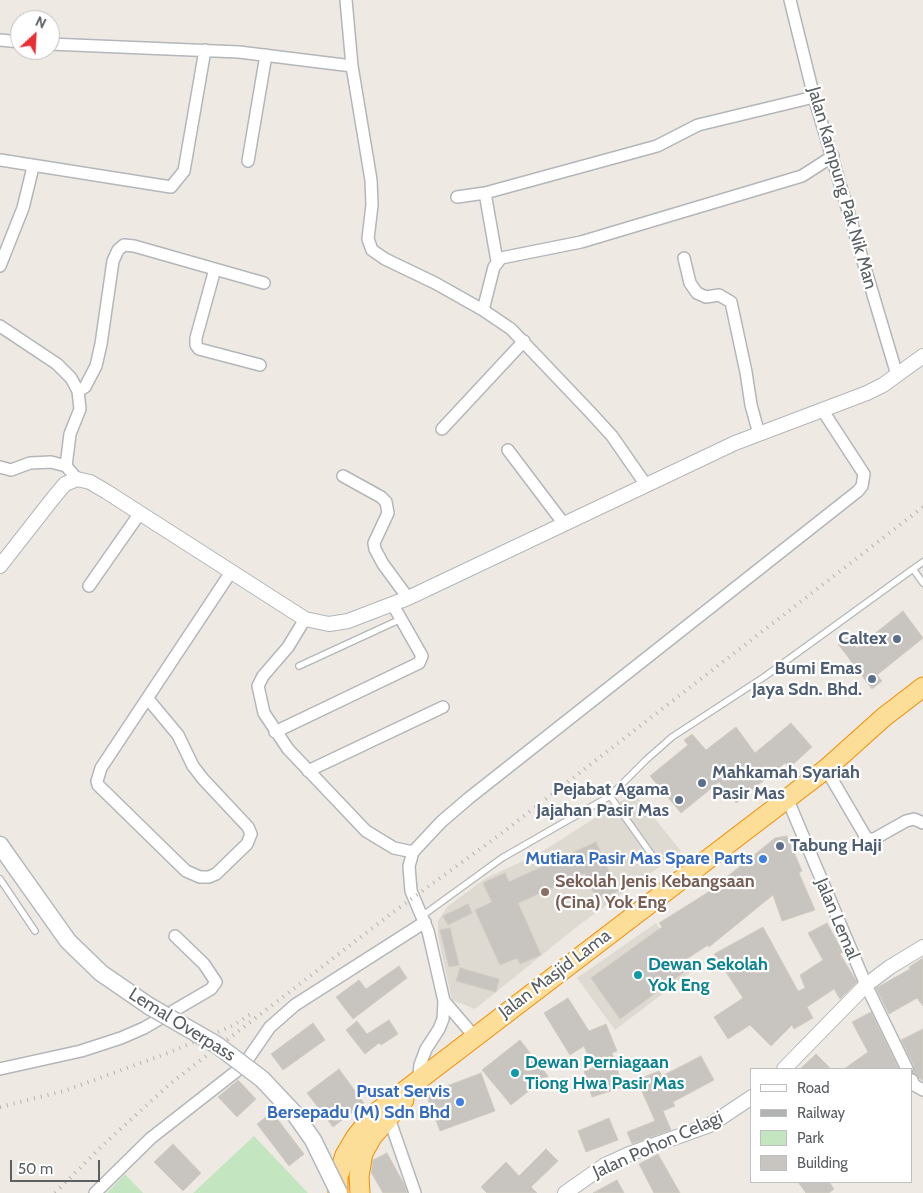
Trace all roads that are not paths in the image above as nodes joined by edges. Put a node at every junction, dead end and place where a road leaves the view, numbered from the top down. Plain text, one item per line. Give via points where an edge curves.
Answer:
1 (346, 0) edge
2 (790, 0) edge
3 (60, 44) edge
4 (204, 50) junction
5 (266, 55) junction
6 (352, 66) junction
7 (814, 96) junction
8 (833, 156) junction
9 (0, 160) edge
10 (248, 162) dead end
11 (33, 167) junction
12 (486, 193) junction
13 (457, 197) dead end
14 (684, 258) dead end
15 (497, 261) junction
16 (0, 266) edge
17 (215, 269) junction
18 (264, 283) dead end
19 (483, 310) junction
20 (0, 326) edge
21 (524, 341) junction
22 (923, 356) edge
23 (260, 365) dead end
24 (897, 375) junction
25 (78, 391) junction
26 (823, 411) junction
27 (442, 429) dead end
28 (759, 434) junction
29 (508, 450) dead end
30 (66, 466) junction
31 (0, 467) edge
32 (343, 476) dead end
33 (77, 479) junction
34 (646, 485) junction
35 (140, 513) junction
36 (564, 524) junction
37 (923, 562) edge
38 (0, 566) edge
39 (913, 569) junction
40 (231, 572) junction
41 (923, 583) edge
42 (89, 586) dead end
43 (408, 598) junction
44 (393, 605) junction
45 (305, 619) junction
46 (401, 619) junction
47 (299, 666) dead end
48 (923, 687) edge
49 (148, 699) junction
50 (914, 705) edge
51 (442, 707) dead end
52 (275, 732) junction
53 (826, 769) junction
54 (308, 771) junction
55 (610, 796) junction
56 (787, 798) junction
57 (923, 823) edge
58 (0, 845) edge
59 (413, 852) junction
60 (656, 861) dead end
61 (0, 879) edge
62 (423, 919) junction
63 (36, 931) dead end
64 (175, 936) dead end
65 (923, 947) edge
66 (866, 985) junction
67 (444, 1001) junction
68 (474, 1036) junction
69 (243, 1066) junction
70 (785, 1068) edge
71 (907, 1068) edge
72 (0, 1069) edge
73 (913, 1082) edge
74 (416, 1084) junction
75 (923, 1090) edge
76 (750, 1098) edge
77 (390, 1118) junction
78 (345, 1155) junction
79 (315, 1157) junction
80 (95, 1193) edge
81 (330, 1193) edge
82 (338, 1193) edge
83 (360, 1193) edge
84 (415, 1193) edge
85 (565, 1193) edge

1 - 6 street
2 - 7 street, Jalan Kampung Pak Nik Man
3 - 4 street
4 - 5 street
4 - 11 street via 184,171 171,187
5 - 6 street
5 - 10 street
6 - 19 street via 371,180 369,245 384,259
7 - 8 street, Jalan Kampung Pak Nik Man
7 - 12 street via 717,119 686,130 658,146
8 - 15 street via 802,176 581,242
8 - 24 street, Jalan Kampung Pak Nik Man
9 - 11 street
11 - 16 street via 23,208
12 - 13 street
12 - 15 street
14 - 28 street via 690,283 697,293 706,297 719,295 730,302
15 - 19 street
17 - 18 street
17 - 23 street via 196,345 199,349
17 - 25 street via 134,246 124,245 118,250 113,261 96,366 90,379
19 - 21 street
20 - 25 street via 57,364
21 - 27 street
21 - 34 street via 606,430
22 - 24 street
24 - 26 street via 867,393
25 - 30 street via 80,409 70,434
26 - 28 street
26 - 59 street via 864,474 858,491 470,798 441,822
28 - 34 street
29 - 36 street
30 - 31 street via 40,461 11,470
30 - 33 street
32 - 43 street via 386,502 388,513 374,544 375,549
33 - 35 street via 90,482
33 - 38 street via 65,484 54,496
34 - 36 street
35 - 40 street
35 - 42 street
36 - 43 street
37 - 39 lane
39 - 41 lane
39 - 55 lane via 764,677 672,737
40 - 45 street
40 - 49 street
43 - 44 street
44 - 45 street via 348,621 329,624
44 - 46 street
45 - 52 street via 258,686 264,713
46 - 47 lane
46 - 52 street via 422,656 419,663
48 - 50 highway, Jalan Masjid Lama
49 - 49 street via 178,735 203,779 248,827 247,844 209,877 186,871 98,785 101,768
50 - 53 highway, Jalan Masjid Lama
51 - 54 street
52 - 54 street
53 - 56 highway, Jalan Masjid Lama
53 - 57 street via 866,839 874,839 906,821 914,819
54 - 59 street via 366,831 394,848
55 - 60 lane
55 - 62 lane via 502,858
56 - 66 street, Jalan Lemal
56 - 68 highway, Jalan Masjid Lama
58 - 82 main road, Lemal Overpass, bridge via 68,941 84,958 125,991 217,1045 262,1079 294,1113 313,1140
59 - 62 street via 409,878
61 - 63 lane
62 - 67 street
62 - 69 street via 295,1005 270,1027
64 - 72 street via 204,964 216,982 211,989 121,1038 81,1051
65 - 66 street
66 - 70 street
66 - 71 street, Jalan Lemal
67 - 68 street
67 - 74 street via 439,1029 426,1049
68 - 74 highway, Jalan Masjid Lama
69 - 79 street via 292,1118
69 - 80 street via 152,1138
73 - 75 street
74 - 77 highway, Jalan Masjid Lama
74 - 78 highway, Jalan Masjid Lama via 373,1115
76 - 85 street, Jalan Pohon Celagi via 710,1125 605,1165
77 - 83 highway, Jalan Masjid Lama via 372,1137 363,1153
77 - 84 street
78 - 79 street via 330,1163
78 - 82 highway, Jalan Masjid Lama via 338,1177
79 - 81 street

